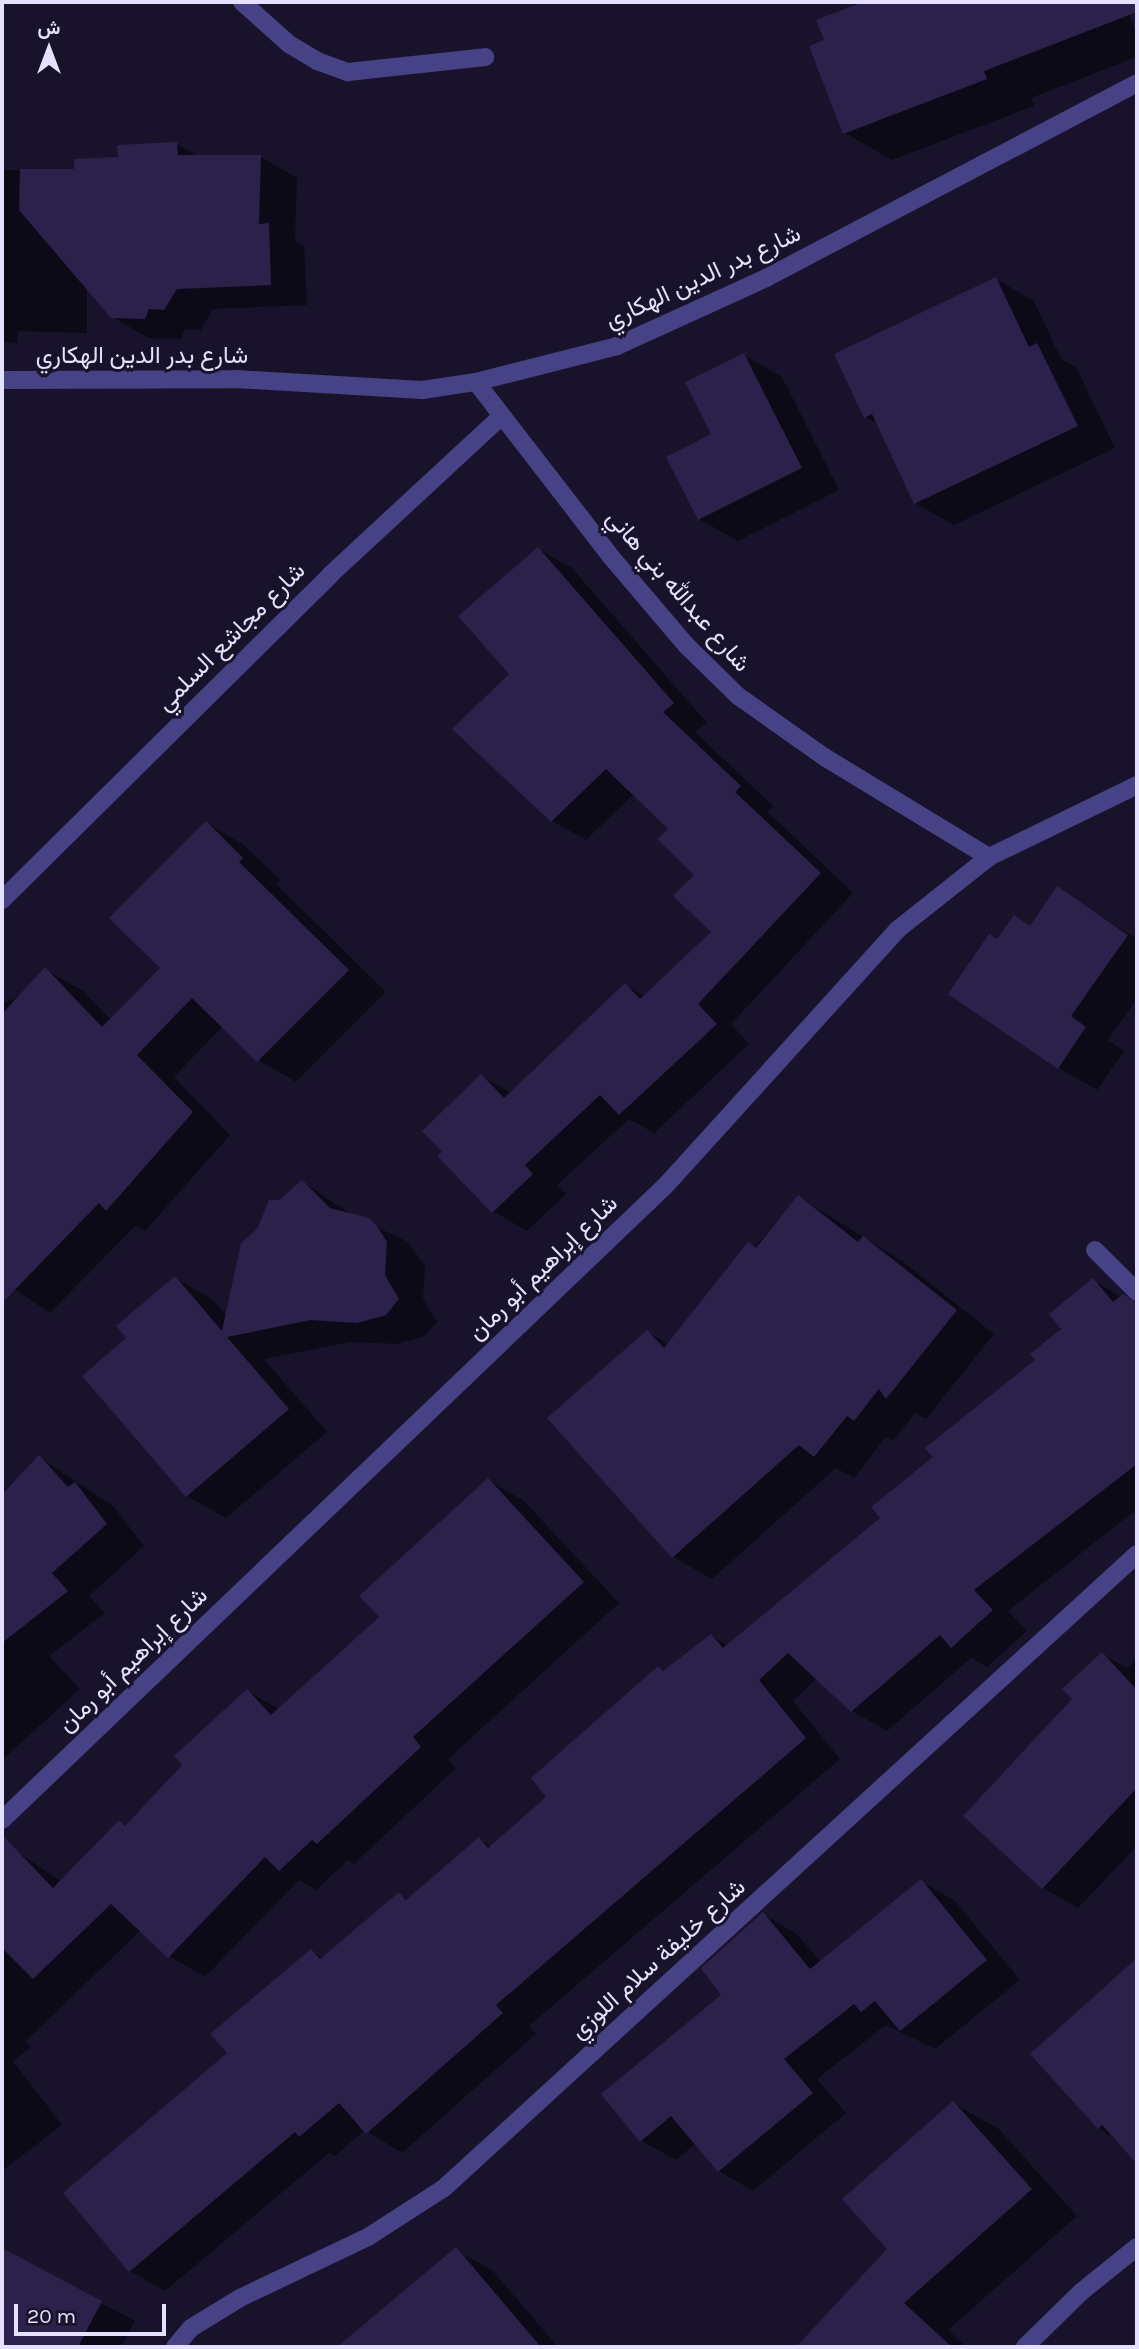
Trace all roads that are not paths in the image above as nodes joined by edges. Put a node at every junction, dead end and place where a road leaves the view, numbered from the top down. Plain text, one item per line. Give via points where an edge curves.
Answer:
1 (242, 2) edge
2 (485, 57) dead end
3 (1137, 83) edge
4 (2, 380) edge
5 (476, 382) junction
6 (502, 416) junction
7 (1137, 785) edge
8 (989, 857) junction
9 (2, 900) edge
10 (1095, 1250) dead end
11 (1137, 1292) edge
12 (1137, 1554) edge
13 (2, 1820) edge
14 (1137, 2248) edge
15 (176, 2347) edge
16 (1025, 2347) edge

1 - 2 street via 289,44 348,72
3 - 5 street, شارع بدر الدين الهكاري via 766,278 629,341
4 - 5 street, شارع بدر الدين الهكاري via 236,379 422,390
5 - 6 street, شارع عبدالله بني هاني
6 - 8 street, شارع عبدالله بني هاني via 653,606 738,696 826,758
6 - 9 street, شارع مجاشع السلمي via 330,575
7 - 8 street, شارع إبراهيم أبو رمان
8 - 13 street, شارع إبراهيم أبو رمان via 897,930 667,1184
10 - 11 street
12 - 15 street, شارع خليفة سلام اللوزي via 444,2188 368,2237 230,2304 191,2328
14 - 16 street via 1081,2292

